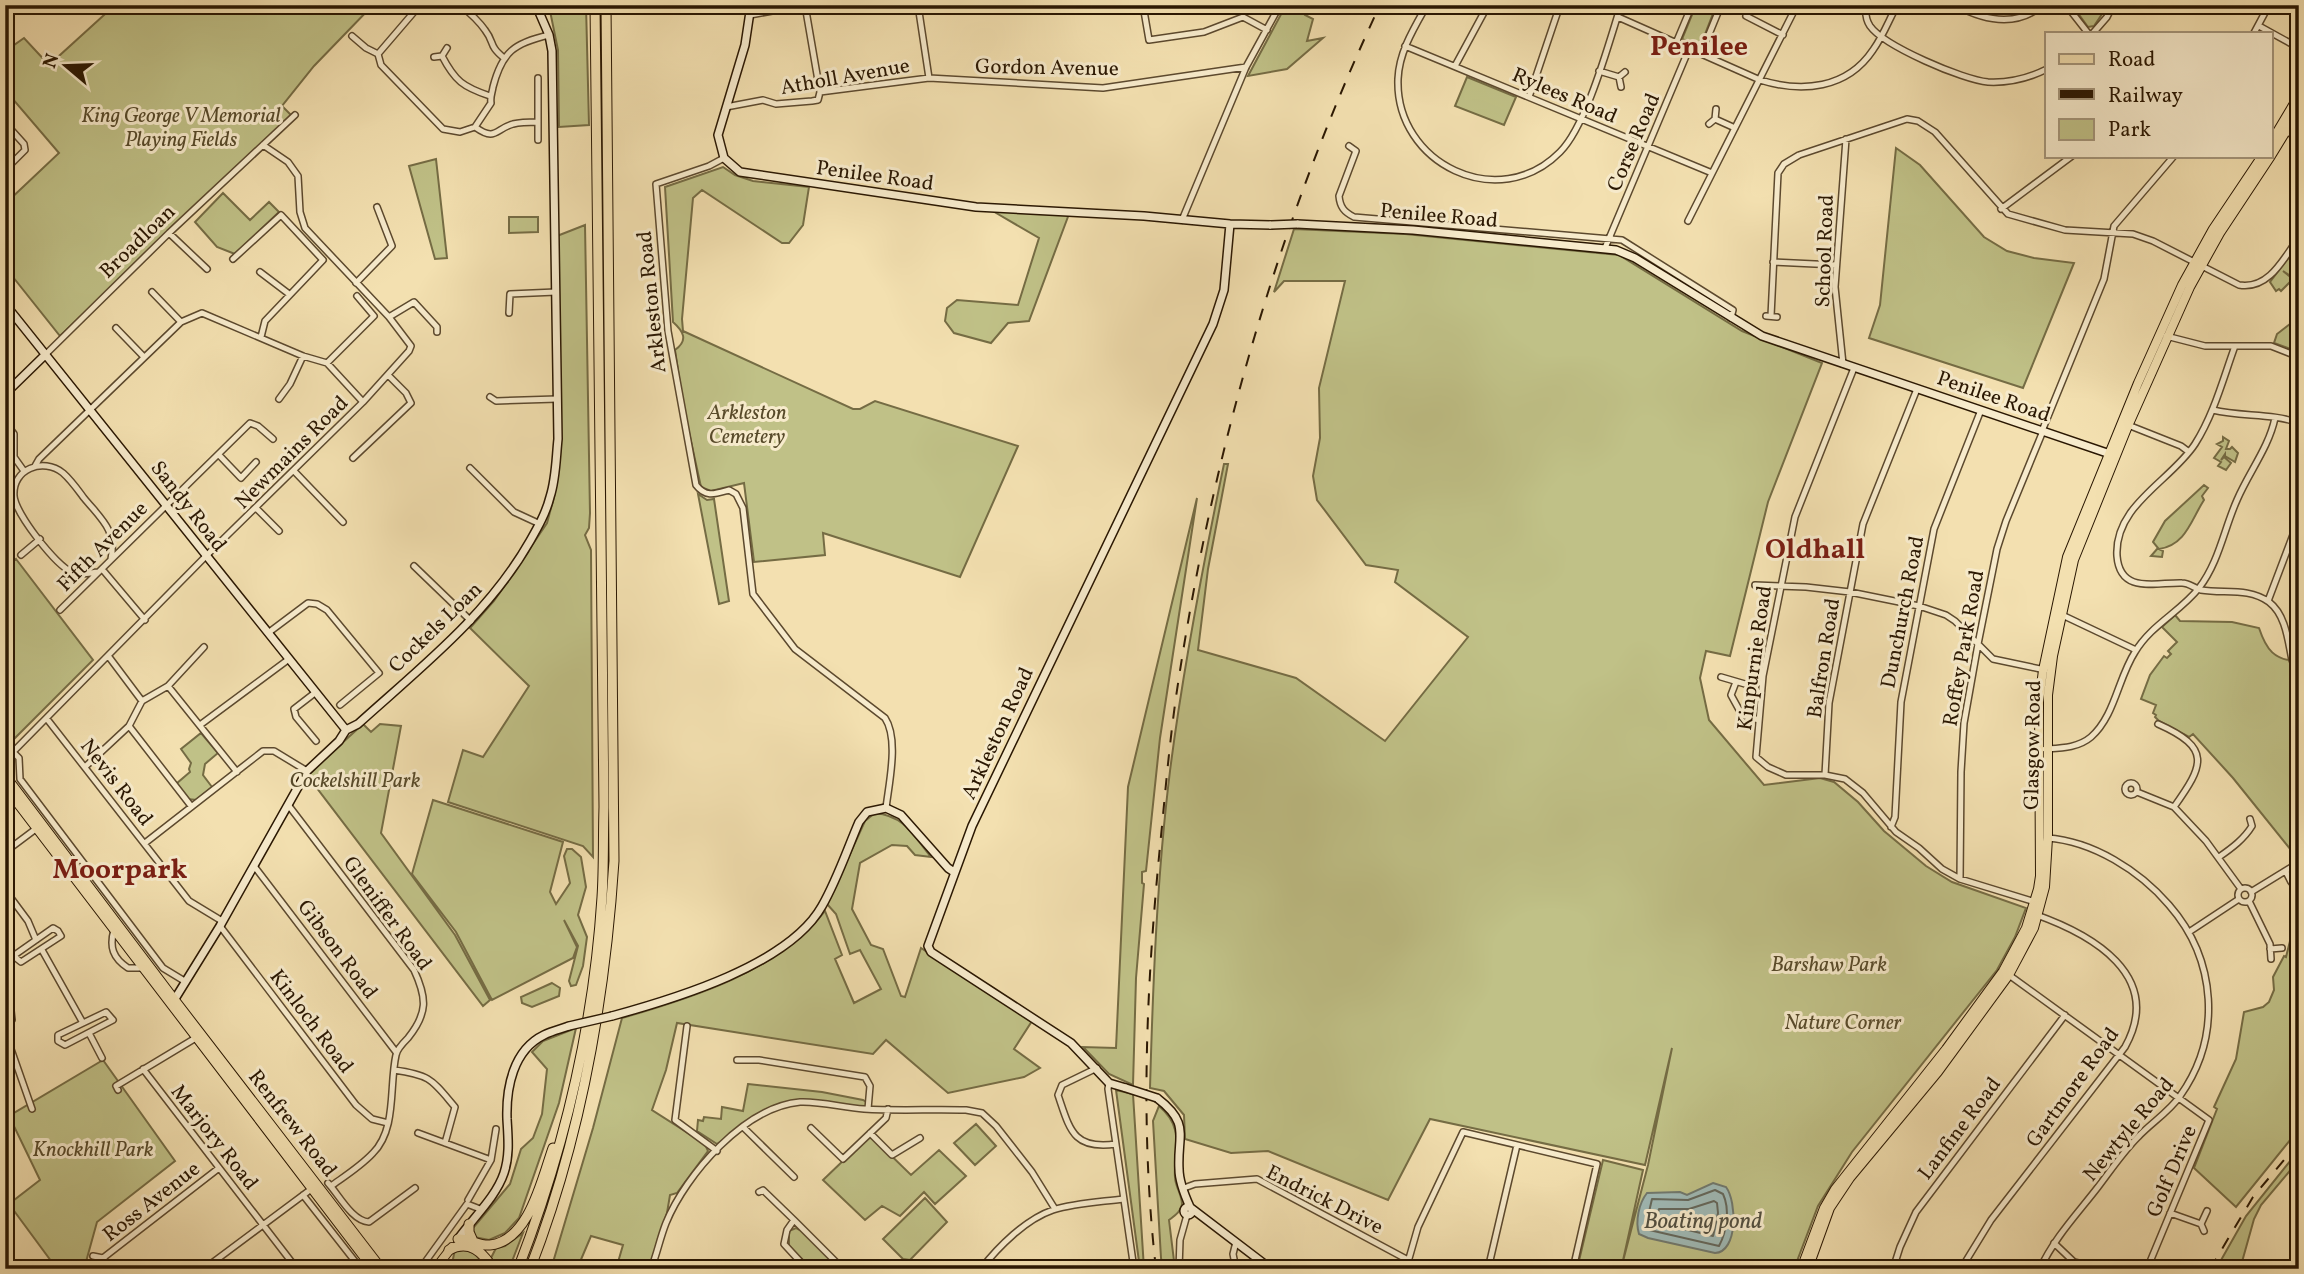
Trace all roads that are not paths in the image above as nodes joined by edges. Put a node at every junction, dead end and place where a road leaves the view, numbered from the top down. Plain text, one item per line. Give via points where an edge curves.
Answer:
1 (420, 5) edge
2 (460, 5) edge
3 (536, 5) edge
4 (595, 5) edge
5 (606, 5) edge
6 (751, 5) edge
7 (805, 5) edge
8 (918, 5) edge
9 (1143, 5) edge
10 (1280, 5) edge
11 (1427, 5) edge
12 (1488, 5) edge
13 (1560, 5) edge
14 (1621, 5) edge
15 (1692, 5) edge
16 (1711, 5) edge
17 (1797, 5) edge
18 (1866, 5) edge
19 (1896, 5) edge
20 (1955, 5) edge
21 (2043, 5) edge
22 (2066, 5) edge
23 (2113, 5) edge
24 (2269, 5) edge
25 (1720, 7) edge
26 (750, 15) junction
27 (1746, 16) dead end
28 (1618, 17) junction
29 (2259, 26) junction
30 (1266, 30) junction
31 (2087, 32) edge
32 (2095, 32) edge
33 (2255, 32) edge
34 (2270, 32) edge
35 (2272, 33) edge
36 (1783, 34) junction
37 (549, 35) junction
38 (352, 36) dead end
39 (1881, 36) junction
40 (1676, 43) junction
41 (1405, 46) junction
42 (447, 48) dead end
43 (2299, 48) edge
44 (1689, 49) junction
45 (377, 54) junction
46 (1701, 54) junction
47 (442, 56) junction
48 (434, 57) dead end
49 (504, 58) junction
50 (1455, 66) junction
51 (1246, 67) junction
52 (2045, 70) edge
53 (1598, 71) junction
54 (1625, 72) dead end
55 (1619, 77) junction
56 (538, 78) dead end
57 (929, 78) junction
58 (1760, 80) junction
59 (1621, 87) dead end
60 (820, 92) junction
61 (2299, 95) edge
62 (490, 96) junction
63 (1530, 97) junction
64 (726, 107) junction
65 (1716, 108) dead end
66 (2299, 110) edge
67 (295, 115) dead end
68 (1582, 119) junction
69 (1716, 119) junction
70 (538, 122) junction
71 (6, 124) edge
72 (1709, 124) dead end
73 (475, 127) junction
74 (1735, 128) junction
75 (2283, 129) junction
76 (1846, 139) junction
77 (2299, 139) edge
78 (538, 140) dead end
79 (2272, 141) edge
80 (263, 145) junction
81 (1349, 146) dead end
82 (1647, 147) junction
83 (2272, 154) edge
84 (724, 158) junction
85 (2069, 158) edge
86 (2172, 158) edge
87 (2261, 158) edge
88 (2270, 158) edge
89 (5, 163) edge
90 (1712, 173) junction
91 (376, 206) dead end
92 (2001, 209) junction
93 (1182, 220) junction
94 (1688, 221) dead end
95 (1230, 224) junction
96 (2112, 231) junction
97 (169, 233) junction
98 (2299, 237) edge
99 (1608, 240) junction
100 (1605, 248) junction
101 (233, 259) dead end
102 (1773, 262) junction
103 (1836, 265) junction
104 (2197, 265) junction
105 (207, 269) dead end
106 (260, 272) dead end
107 (356, 283) junction
108 (152, 292) dead end
109 (556, 292) junction
110 (289, 294) junction
111 (357, 296) dead end
112 (5, 304) edge
113 (509, 313) dead end
114 (13, 315) junction
115 (1771, 316) dead end
116 (389, 317) junction
117 (1731, 318) junction
118 (5, 320) edge
119 (181, 323) junction
120 (116, 328) dead end
121 (437, 332) dead end
122 (2163, 336) junction
123 (261, 337) junction
124 (2235, 346) junction
125 (45, 355) junction
126 (303, 356) junction
127 (144, 357) junction
128 (2299, 357) edge
129 (327, 363) junction
130 (1843, 364) junction
131 (1854, 368) junction
132 (388, 375) junction
133 (1917, 389) junction
134 (5, 394) edge
135 (490, 397) dead end
136 (279, 399) dead end
137 (557, 399) junction
138 (363, 402) junction
139 (90, 410) junction
140 (1981, 410) junction
141 (2213, 410) junction
142 (2276, 418) junction
143 (5, 422) edge
144 (2299, 423) edge
145 (2125, 424) junction
146 (2043, 431) junction
147 (273, 439) dead end
148 (2189, 452) junction
149 (219, 455) junction
150 (2113, 455) junction
151 (353, 458) dead end
152 (256, 462) dead end
153 (34, 466) junction
154 (470, 468) dead end
155 (24, 471) junction
156 (294, 471) junction
157 (166, 504) junction
158 (257, 509) junction
159 (2299, 519) edge
160 (342, 522) dead end
161 (540, 524) junction
162 (279, 530) dead end
163 (40, 540) junction
164 (20, 555) dead end
165 (206, 556) junction
166 (111, 559) junction
167 (414, 566) dead end
168 (100, 570) junction
169 (1755, 585) dead end
170 (1780, 586) junction
171 (2198, 589) junction
172 (1850, 592) junction
173 (2268, 601) junction
174 (1919, 606) junction
175 (60, 610) dead end
176 (2058, 613) junction
177 (145, 620) junction
178 (471, 621) junction
179 (268, 633) junction
180 (1978, 644) junction
181 (204, 647) dead end
182 (2136, 650) junction
183 (109, 657) junction
184 (289, 659) junction
185 (2292, 660) dead end
186 (2047, 671) junction
187 (1721, 677) dead end
188 (1736, 682) junction
189 (1745, 684) dead end
190 (167, 686) junction
191 (316, 692) junction
192 (142, 701) junction
193 (340, 705) dead end
194 (47, 719) junction
195 (1759, 720) junction
196 (2158, 724) dead end
197 (200, 725) junction
198 (129, 726) junction
199 (346, 730) junction
200 (2171, 730) junction
201 (2167, 739) dead end
202 (316, 741) dead end
203 (2043, 749) junction
204 (13, 752) junction
205 (5, 760) edge
206 (85, 767) junction
207 (307, 771) junction
208 (237, 772) junction
209 (5, 775) edge
210 (1825, 775) junction
211 (5, 787) edge
212 (2137, 792) dead end
213 (191, 806) junction
214 (289, 806) junction
215 (2174, 807) junction
216 (886, 808) junction
217 (2250, 819) dead end
218 (40, 826) junction
219 (1891, 827) junction
220 (2252, 827) junction
221 (2262, 828) dead end
222 (2044, 838) junction
223 (145, 843) junction
224 (5, 852) edge
225 (2219, 857) junction
226 (2295, 865) dead end
227 (254, 866) junction
228 (954, 872) junction
229 (2286, 872) junction
230 (1960, 879) junction
231 (2291, 882) dead end
232 (2241, 889) junction
233 (5, 890) edge
234 (2251, 892) junction
235 (2239, 899) junction
236 (2249, 901) junction
237 (2038, 903) junction
238 (2035, 914) junction
239 (221, 923) junction
240 (114, 930) junction
241 (2189, 932) junction
242 (36, 940) junction
243 (2282, 948) dead end
244 (2270, 949) junction
245 (42, 950) junction
246 (2271, 959) dead end
247 (142, 968) junction
248 (2006, 973) junction
249 (186, 982) junction
250 (172, 1002) junction
251 (5, 1008) edge
252 (2065, 1015) junction
253 (83, 1023) junction
254 (687, 1026) dead end
255 (5, 1027) edge
256 (5, 1032) edge
257 (88, 1033) junction
258 (199, 1036) junction
259 (396, 1052) junction
260 (2120, 1055) junction
261 (102, 1058) dead end
262 (737, 1060) dead end
263 (1097, 1068) junction
264 (142, 1069) junction
265 (394, 1070) junction
266 (1109, 1083) junction
267 (574, 1086) junction
268 (118, 1090) dead end
269 (2179, 1098) junction
270 (868, 1109) junction
271 (888, 1109) junction
272 (32, 1110) dead end
273 (388, 1123) junction
274 (743, 1127) junction
275 (811, 1128) dead end
276 (496, 1129) dead end
277 (418, 1133) dead end
278 (870, 1133) junction
279 (920, 1138) dead end
280 (445, 1143) junction
281 (1115, 1143) junction
282 (1517, 1144) junction
283 (717, 1150) junction
284 (491, 1160) junction
285 (565, 1164) junction
286 (219, 1168) junction
287 (794, 1177) dead end
288 (315, 1187) junction
289 (415, 1188) dead end
290 (1184, 1188) junction
291 (759, 1192) dead end
292 (303, 1195) junction
293 (1124, 1199) junction
294 (468, 1200) dead end
295 (480, 1209) junction
296 (1055, 1209) junction
297 (1188, 1210) junction
298 (2207, 1211) dead end
299 (2170, 1213) junction
300 (794, 1220) junction
301 (263, 1224) junction
302 (468, 1224) junction
303 (2201, 1224) junction
304 (2204, 1231) dead end
305 (458, 1239) junction
306 (473, 1241) junction
307 (1236, 1242) junction
308 (2054, 1242) junction
309 (449, 1250) junction
310 (93, 1256) dead end
311 (103, 1258) junction
312 (1408, 1260) junction
313 (215, 1261) junction
314 (986, 1263) junction
315 (423, 1265) dead end
316 (436, 1268) edge
317 (842, 1268) edge
318 (111, 1269) edge
319 (204, 1269) edge
320 (220, 1269) edge
321 (298, 1269) edge
322 (361, 1269) edge
323 (373, 1269) edge
324 (382, 1269) edge
325 (493, 1269) edge
326 (518, 1269) edge
327 (530, 1269) edge
328 (535, 1269) edge
329 (651, 1269) edge
330 (807, 1269) edge
331 (981, 1269) edge
332 (993, 1269) edge
333 (1133, 1269) edge
334 (1180, 1269) edge
335 (1236, 1269) edge
336 (1271, 1269) edge
337 (1406, 1269) edge
338 (1488, 1269) edge
339 (1573, 1269) edge
340 (1801, 1269) edge
341 (1808, 1269) edge
342 (1893, 1269) edge
343 (1961, 1269) edge
344 (2040, 1269) edge
345 (2103, 1269) edge
346 (2147, 1269) edge

1 - 45 street
2 - 49 street via 481,24 492,48
3 - 37 street, Cockels Loan
4 - 267 highway via 603,857 597,953
5 - 285 highway via 614,861 599,1013
6 - 26 street
7 - 26 street
7 - 60 street
8 - 57 street
9 - 30 street via 1149,40 1204,32 1243,17
10 - 30 street
11 - 41 street
12 - 50 street
13 - 63 street
14 - 28 street
15 - 40 street
16 - 25 street
17 - 36 street
18 - 39 street via 1871,28
19 - 39 street
20 - 21 street via 1996,20 2027,15
22 - 31 street
23 - 32 street
24 - 29 street
25 - 46 street
26 - 64 street
27 - 36 street
28 - 40 street
28 - 53 street
29 - 33 street
29 - 34 street
30 - 51 street
35 - 43 street
36 - 58 street
37 - 49 street via 526,40
37 - 109 street, Cockels Loan
38 - 45 street
39 - 52 street via 1942,70 1969,79 2017,80
39 - 58 street via 1862,64 1833,82 1793,88
40 - 44 street
41 - 50 street, Rylees Road
41 - 68 street via 1398,78 1403,118 1418,144 1460,174 1483,180 1514,177 1548,163 1570,141
42 - 47 street
44 - 46 street
44 - 82 street, Corse Road
45 - 73 street via 381,65 443,129 460,132
46 - 58 street
47 - 48 street
47 - 62 street via 458,81
49 - 62 street
50 - 63 street, Rylees Road
51 - 57 street, Gordon Avenue via 1103,88
51 - 93 street
53 - 55 street
53 - 68 street
54 - 55 street
55 - 59 street
56 - 70 street
57 - 60 street, Atholl Avenue
58 - 74 street
60 - 64 street, Atholl Avenue via 818,100 812,101 776,104 763,100
61 - 75 main road, Glasgow Road
62 - 73 street via 491,103
63 - 68 street, Rylees Road
64 - 84 street via 719,135
65 - 69 street
66 - 75 main road, Glasgow Road
67 - 80 street, Broadloan
68 - 82 street, Rylees Road
69 - 72 street
69 - 74 street
70 - 73 street via 516,123 491,135
70 - 78 street
71 - 89 street via 25,150 11,164
74 - 90 street
75 - 77 street
75 - 79 main road, Glasgow Road
75 - 83 main road, Glasgow Road
76 - 92 street via 1907,119 1917,121 1935,132
76 - 102 street via 1799,155 1778,173
76 - 103 street, School Road
80 - 97 street, Broadloan
80 - 107 street, Newmains Road via 288,162 298,176 305,228
81 - 99 street via 1356,151 1339,202 1354,216
82 - 90 street, Rylees Road
82 - 99 street, Corse Road
84 - 93 street, Penilee Road via 751,175 922,200
84 - 216 street, Arkleston Road via 656,184 668,331 696,485 711,495 729,490 736,494 743,508 753,594 795,649 889,724 892,746
85 - 92 street
86 - 96 street
87 - 104 main road, Glasgow Road
88 - 104 main road, Glasgow Road
90 - 94 street
91 - 107 street via 392,246
92 - 96 street via 2016,218 2065,230
93 - 95 street, Penilee Road
95 - 100 street, Penilee Road, bridge via 1413,230
95 - 228 street, Arkleston Road via 1224,290 1213,324
96 - 104 street via 2153,241
96 - 146 street, Roffey Park Road via 2104,279
97 - 105 street
97 - 125 street, Broadloan
98 - 104 street via 2260,284 2239,285
99 - 100 street, Corse Road
99 - 117 street via 1622,240 1733,310
100 - 117 street, Penilee Road via 1635,258
101 - 110 street via 281,215 323,260
102 - 103 street
102 - 115 street
103 - 130 street, School Road
104 - 122 main road, Glasgow Road
106 - 110 street
107 - 116 street, Newmains Road
108 - 119 street
109 - 113 street via 510,294
109 - 137 street, Cockels Loan
110 - 123 street via 265,321
111 - 129 street via 374,316
112 - 114 street, Sandy Road
114 - 118 street
114 - 125 street, Sandy Road
116 - 121 street via 414,302
116 - 132 street, Newmains Road via 411,345
117 - 130 street, Penilee Road via 1762,335
119 - 123 street via 202,313
119 - 127 street
120 - 127 street
122 - 124 street via 2205,346
122 - 145 main road, Glasgow Road
123 - 126 street
124 - 128 street via 2271,346
124 - 141 street
125 - 134 street, Broadloan
125 - 139 street, Sandy Road
126 - 129 street
126 - 136 street
127 - 139 street
129 - 138 street
130 - 131 street, Penilee Road
131 - 133 street, Penilee Road
131 - 170 street, Kinpurnie Road via 1803,493
132 - 138 street, Newmains Road
132 - 151 street via 411,403
133 - 140 street, Penilee Road
133 - 172 street, Balfron Road via 1863,524
135 - 137 street via 496,401
137 - 161 street, Cockels Loan via 551,497
138 - 156 street, Newmains Road
139 - 153 street
139 - 157 street, Sandy Road
140 - 146 street, Penilee Road
140 - 174 street, Dunchurch Road via 1934,529
141 - 142 street
141 - 148 street
142 - 144 street
142 - 171 street
143 - 155 street via 15,434 14,457
145 - 148 street
145 - 150 main road, Glasgow Road
146 - 150 street, Penilee Road
146 - 180 street, Roffey Park Road via 2001,536
147 - 149 street, Fifth Avenue via 250,423
148 - 171 street via 2133,510 2117,554 2124,574 2135,582 2183,583
149 - 152 street via 241,478
149 - 157 street, Fifth Avenue
150 - 176 main road, Glasgow Road via 2067,557
153 - 155 street
153 - 166 street via 49,466 65,474 110,531
154 - 161 street via 514,512
155 - 163 street via 15,485 15,505
156 - 158 street, Newmains Road
156 - 160 street
157 - 165 street, Sandy Road
157 - 166 street, Fifth Avenue
158 - 162 street
158 - 165 street, Newmains Road
159 - 173 street
161 - 178 street, Cockels Loan via 507,579
163 - 164 street
163 - 168 street via 67,570 82,574
165 - 177 street, Newmains Road
165 - 179 street, Sandy Road
166 - 168 street, Fifth Avenue
167 - 178 street
168 - 175 street, Fifth Avenue
168 - 177 street
169 - 170 street
170 - 172 street
170 - 195 street, Kinpurnie Road
171 - 173 street via 2238,591
171 - 182 street via 2152,629
172 - 174 street
172 - 210 street, Balfron Road via 1829,703
173 - 185 street via 2285,628
174 - 180 street via 1946,615
174 - 219 street, Dunchurch Road via 1901,702
176 - 182 street
176 - 186 main road, Glasgow Road
177 - 183 street, Newmains Road
178 - 199 street, Cockels Loan
179 - 184 street, Sandy Road
179 - 193 street via 308,603 327,610 379,673
180 - 186 street via 2002,663
180 - 230 street, Roffey Park Road via 1964,723
181 - 190 street
182 - 203 street via 2098,730 2079,744
183 - 192 street
183 - 194 street, Newmains Road
184 - 191 street, Sandy Road
184 - 197 street
186 - 203 main road, Glasgow Road via 2039,702
187 - 188 street
188 - 189 street
188 - 195 street via 1731,695 1742,715
190 - 192 street
190 - 197 street
191 - 199 street, Sandy Road
191 - 202 street via 294,709
192 - 198 street
194 - 204 street, Newmains Road
194 - 206 street, Nevis Road
195 - 210 street, Kinpurnie Road via 1756,757 1786,775
196 - 200 street
197 - 208 street
198 - 206 street
198 - 213 street
199 - 207 street, Cockels Loan
200 - 201 street
200 - 215 street via 2193,746 2198,765
203 - 222 main road, Glasgow Road
204 - 205 street, Newmains Road
204 - 249 street via 19,758 20,779 163,968
206 - 223 street, Nevis Road
207 - 208 street via 274,751 263,751
207 - 214 street, Cockels Loan
208 - 213 street
209 - 218 main road
210 - 219 street via 1855,786
211 - 218 main road
212 - 215 street
213 - 223 street
214 - 227 street, Cockels Loan
214 - 259 street, Gleniffer Road via 414,970 424,990 418,1025
215 - 225 street
216 - 228 street via 901,815
216 - 295 street, bridge via 867,813 859,822 822,907 805,929 778,949 687,995 542,1035 516,1065 509,1083 504,1172
217 - 220 street
218 - 224 street
218 - 240 main road
218 - 250 main road
219 - 230 street
220 - 221 street
220 - 225 street
222 - 237 main road, Glasgow Road
222 - 241 street, Newtyle Road via 2075,843 2125,867 2153,887
223 - 239 street, Nevis Road via 189,901
225 - 232 street
226 - 229 street
227 - 239 street, Cockels Loan
227 - 259 street, Gibson Road
228 - 263 street, Arkleston Road via 929,950 1071,1043
229 - 231 street
229 - 234 street
230 - 237 street
232 - 234 street
232 - 235 street
233 - 242 street
234 - 236 street
235 - 236 street
235 - 241 street
236 - 244 street
237 - 238 main road, Glasgow Road
238 - 248 main road, Glasgow Road
238 - 260 street, Gartmore Road via 2094,941 2129,981 2137,1017
239 - 249 street, Cockels Loan
239 - 273 street, Kinloch Road via 356,1105 372,1119
240 - 247 main road
240 - 247 street via 115,955 128,968
241 - 269 street, Newtyle Road via 2203,964 2210,1004 2203,1050
242 - 245 street
242 - 245 street via 53,928 58,931 61,936
242 - 245 street via 16,958 21,962
243 - 244 street
244 - 246 street
245 - 253 street
247 - 250 main road
248 - 252 street
248 - 340 main road, Glasgow Road via 1841,1180 1824,1208
248 - 341 main road, Glasgow Road via 1938,1072 1850,1178 1830,1208
249 - 250 street, Cockels Loan
250 - 258 main road, Renfrew Road
251 - 255 street via 13,1015
252 - 260 street
252 - 342 street, Lanfine Road via 1916,1212
253 - 257 street
253 - 257 street via 106,1012 111,1015 113,1020
253 - 257 street via 58,1035 58,1041 65,1045
254 - 283 street via 675,1121
256 - 272 street
257 - 261 street
258 - 264 street
258 - 288 main road, Renfrew Road
259 - 265 street
260 - 269 street
260 - 343 street, Gartmore Road via 1991,1220
262 - 270 street via 865,1077 870,1086
263 - 266 street, Arkleston Road
263 - 281 street via 1062,1085 1058,1095 1073,1134 1081,1141 1099,1146
264 - 268 street via 116,1086
264 - 286 street, Marjory Road
265 - 273 street
265 - 280 street via 429,1078 455,1107
266 - 281 street
266 - 290 street, bridge via 1157,1098 1172,1111 1180,1124 1178,1166
267 - 306 highway via 521,1227 497,1243
267 - 326 highway via 547,1187
269 - 299 street, Golf Drive via 2209,1120
269 - 308 street, Newtyle Road via 2136,1138
270 - 271 street
270 - 274 street via 802,1102 782,1106
271 - 278 street via 887,1118
271 - 296 street via 982,1113 1009,1140
273 - 289 street via 375,1152 330,1185 359,1220 369,1223
274 - 283 street
274 - 287 street
275 - 278 street via 843,1159
276 - 284 street
277 - 280 street
278 - 279 street via 892,1155
280 - 284 street
281 - 293 street
282 - 312 street via 1462,1132 1418,1227
282 - 338 street
282 - 339 street via 1597,1164
283 - 329 street via 678,1200
284 - 294 street
285 - 327 highway
285 - 328 highway
286 - 301 street, Marjory Road
286 - 311 street, Ross Avenue
288 - 292 street
288 - 323 main road, Renfrew Road
288 - 324 main road, Renfrew Road
290 - 297 street
290 - 312 street, Endrick Drive via 1257,1180
291 - 300 street via 763,1190
292 - 301 street
292 - 322 street, Renfrew Road
293 - 296 street
293 - 333 street
295 - 302 street
295 - 315 street via 467,1204
296 - 314 street via 1030,1223
297 - 307 street
297 - 334 street via 1180,1240
298 - 303 street
299 - 303 street
299 - 346 street, Golf Drive
300 - 317 street
300 - 330 street via 784,1244
301 - 313 street
301 - 321 street, Marjory Road
302 - 305 street
302 - 306 highway
303 - 304 street
305 - 306 highway
305 - 309 main road
307 - 335 street
307 - 336 street
308 - 344 street, Newtyle Road
308 - 345 street via 2074,1262
309 - 316 main road
309 - 325 highway via 473,1247
310 - 311 street
311 - 318 street
312 - 337 street
313 - 319 street
313 - 320 street
314 - 331 street
314 - 332 street

